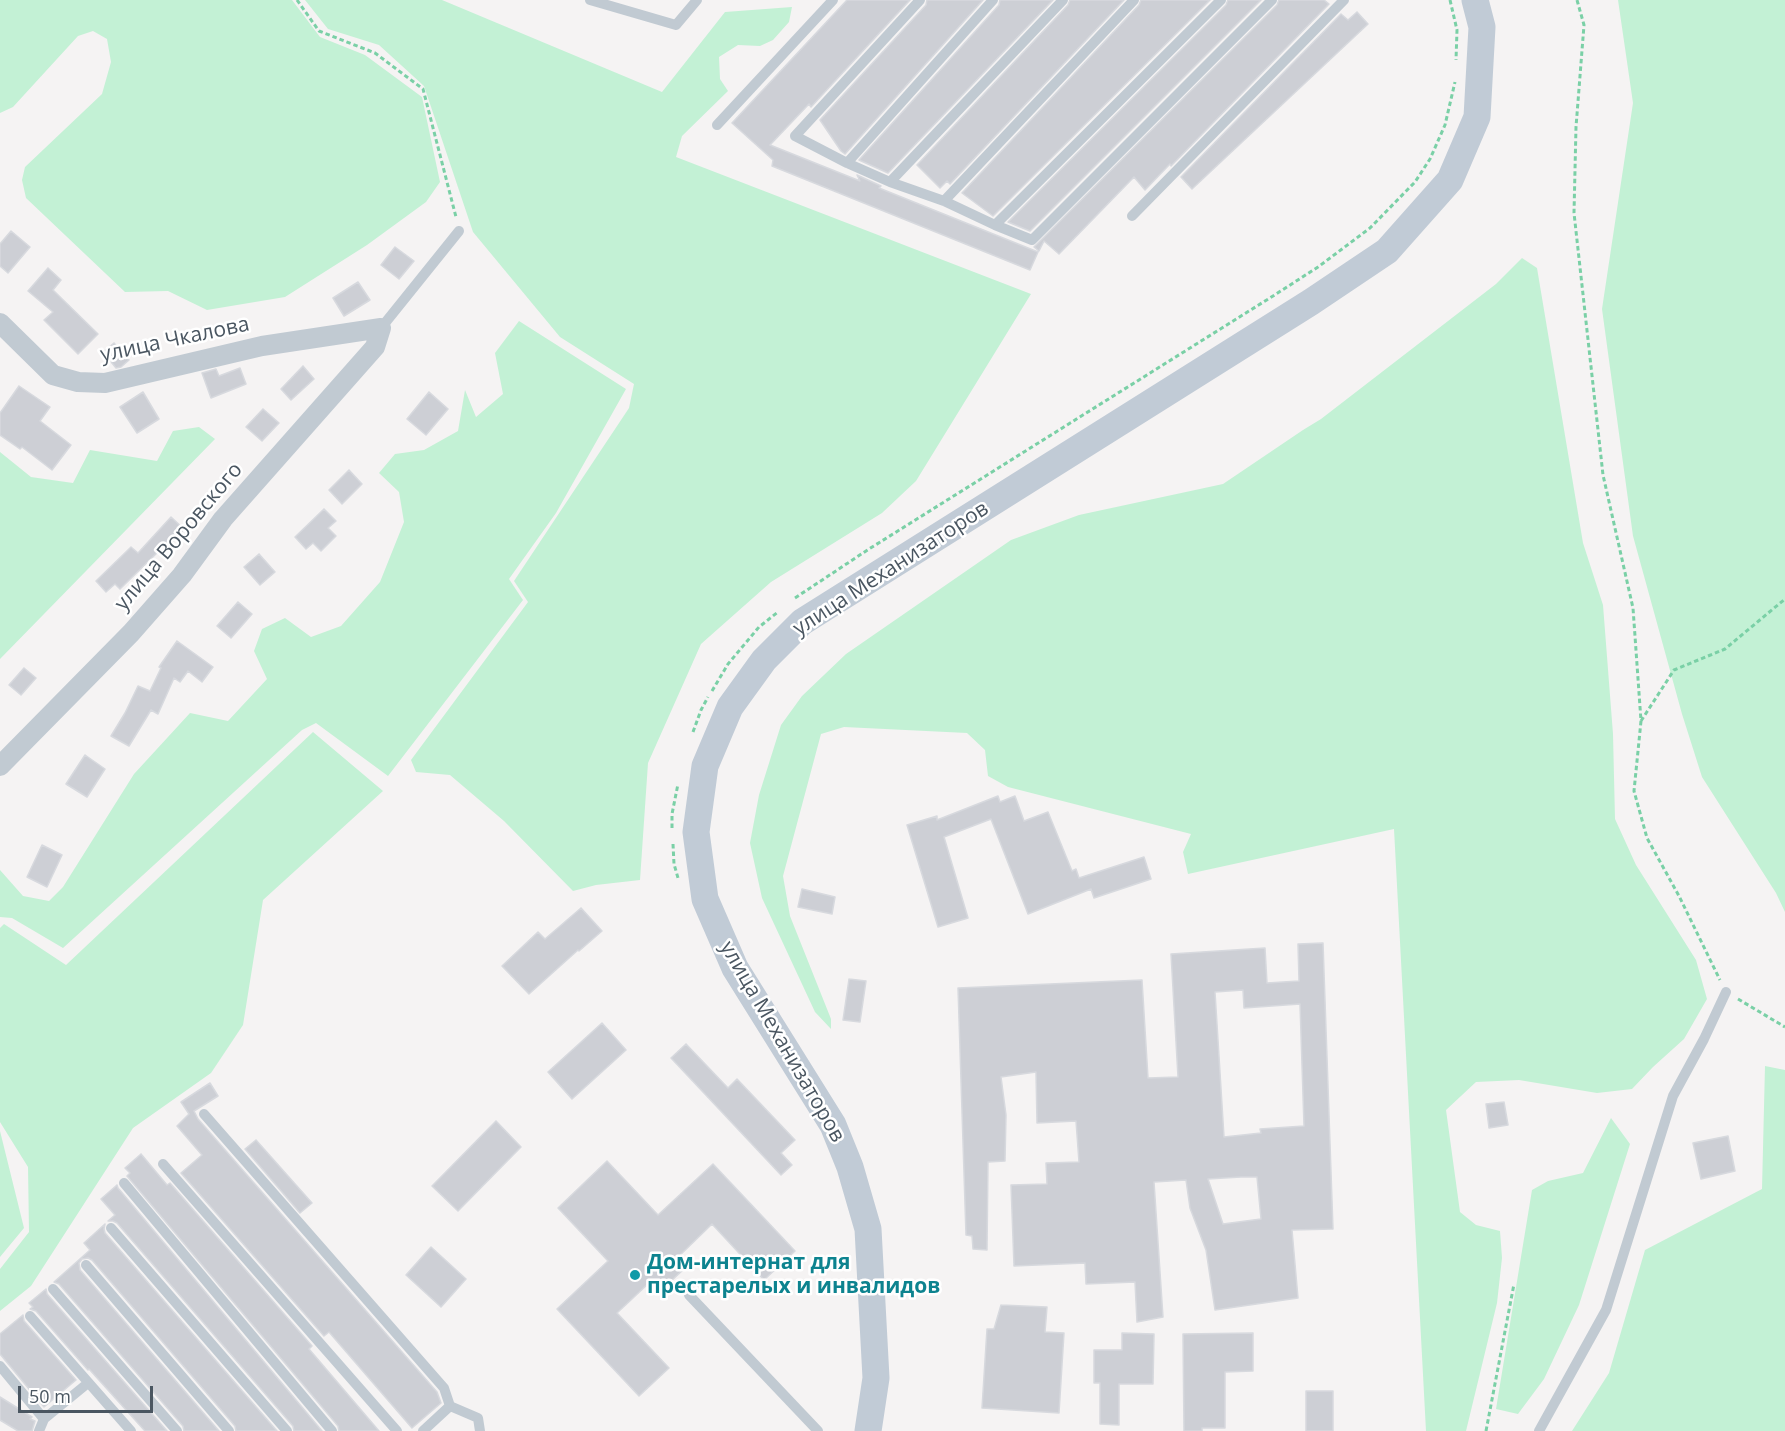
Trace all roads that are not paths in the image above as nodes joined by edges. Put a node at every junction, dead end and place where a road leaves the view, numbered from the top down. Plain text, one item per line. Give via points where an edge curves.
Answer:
1 (590, 0) edge
2 (698, 0) edge
3 (833, 0) edge
4 (920, 0) edge
5 (993, 0) edge
6 (1063, 0) edge
7 (1134, 0) edge
8 (1221, 0) edge
9 (1272, 0) edge
10 (1344, 0) edge
11 (1475, 0) edge
12 (717, 124) dead end
13 (847, 163) junction
14 (890, 182) junction
15 (944, 201) junction
16 (1132, 216) dead end
17 (995, 225) junction
18 (459, 231) road end
19 (0, 323) edge
20 (381, 328) junction
21 (0, 766) edge
22 (1726, 993) road end
23 (204, 1114) dead end
24 (163, 1164) dead end
25 (124, 1183) dead end
26 (111, 1228) dead end
27 (86, 1265) dead end
28 (53, 1289) dead end
29 (689, 1295) dead end
30 (30, 1316) dead end
31 (0, 1366) edge
32 (88, 1383) junction
33 (450, 1406) junction
34 (44, 1419) junction
35 (39, 1431) edge
36 (131, 1431) edge
37 (177, 1431) edge
38 (229, 1431) edge
39 (287, 1431) edge
40 (332, 1431) edge
41 (397, 1431) edge
42 (423, 1431) edge
43 (480, 1431) edge
44 (818, 1431) edge
45 (868, 1431) edge
46 (1539, 1431) edge

1 - 2 lane via 676,25
3 - 12 lane
4 - 13 lane via 795,136
5 - 13 lane
6 - 14 lane
7 - 15 lane
8 - 17 lane
9 - 17 lane via 1032,240
10 - 16 lane
11 - 45 main road, улица Механизаторов via 1482,27 1477,117 1450,180 1387,250 1301,309 802,622 764,660 730,707 705,766 696,832 705,899 735,968 834,1125 850,1167 868,1229 876,1378
13 - 14 lane
14 - 15 lane
15 - 17 lane
18 - 20 lane
19 - 20 street, улица Чкалова via 53,375 105,383 262,346
20 - 21 street, улица Воровского via 375,347 223,519 182,575 131,633
22 - 46 lane via 1673,1096 1606,1310
23 - 33 lane via 444,1388
24 - 41 lane
25 - 40 lane
26 - 39 lane
27 - 38 lane
28 - 37 lane
29 - 44 lane
30 - 32 lane
31 - 34 lane
32 - 34 lane
32 - 36 lane
33 - 42 lane
33 - 43 lane via 478,1418
34 - 35 lane

